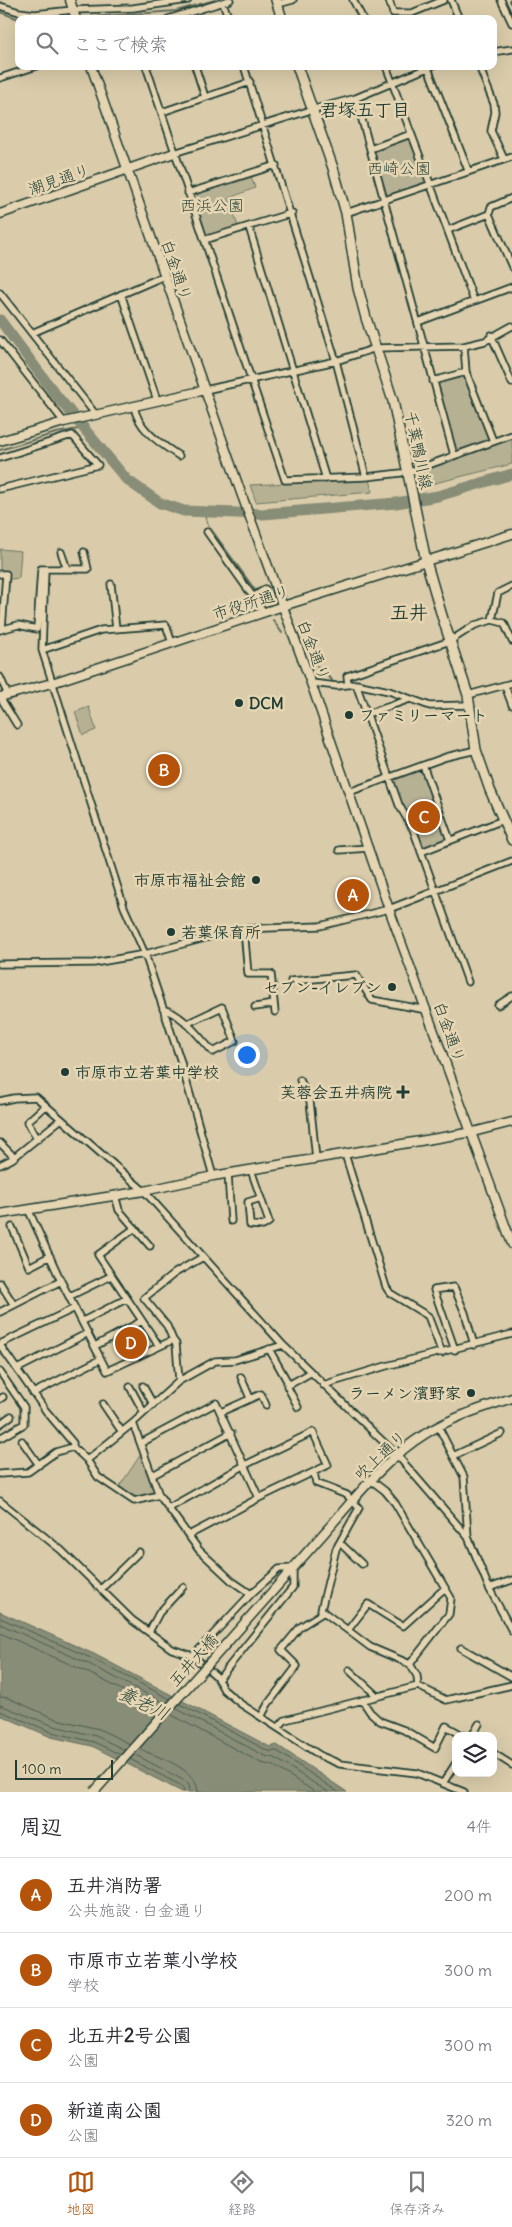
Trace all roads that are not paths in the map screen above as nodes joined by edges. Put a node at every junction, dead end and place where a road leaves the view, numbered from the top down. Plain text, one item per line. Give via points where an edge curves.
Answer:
1 (70, 0) edge
2 (188, 0) edge
3 (230, 0) edge
4 (293, 0) edge
5 (353, 0) edge
6 (389, 0) edge
7 (444, 0) edge
8 (451, 0) edge
9 (501, 0) edge
10 (277, 2) edge
11 (161, 3) edge
12 (223, 3) junction
13 (0, 6) edge
14 (73, 10) junction
15 (75, 15) edge
16 (188, 15) edge
17 (228, 15) edge
18 (281, 15) edge
19 (361, 15) edge
20 (457, 15) edge
21 (512, 23) edge
22 (512, 49) edge
23 (497, 51) edge
24 (25, 70) edge
25 (92, 70) edge
26 (147, 70) edge
27 (196, 70) edge
28 (246, 70) edge
29 (298, 70) edge
30 (387, 70) edge
31 (414, 70) edge
32 (431, 70) edge
33 (481, 70) edge
34 (0, 78) edge
35 (250, 82) junction
36 (391, 84) junction
37 (205, 97) junction
38 (356, 98) junction
39 (311, 110) junction
40 (162, 112) junction
41 (263, 125) junction
42 (411, 134) junction
43 (370, 149) junction
44 (174, 153) junction
45 (512, 157) edge
46 (504, 159) junction
47 (276, 165) junction
48 (127, 169) junction
49 (468, 170) junction
50 (430, 184) junction
51 (188, 193) junction
52 (512, 198) edge
53 (383, 200) junction
54 (292, 213) junction
55 (346, 213) junction
56 (0, 214) edge
57 (489, 214) junction
58 (249, 227) junction
59 (448, 230) junction
60 (204, 240) junction
61 (510, 254) edge
62 (512, 267) edge
63 (164, 276) junction
64 (512, 287) edge
65 (0, 293) edge
66 (121, 294) junction
67 (474, 301) junction
68 (418, 322) junction
69 (512, 326) edge
70 (32, 332) junction
71 (491, 335) junction
72 (0, 340) edge
73 (424, 346) junction
74 (464, 346) junction
75 (376, 348) junction
76 (336, 361) junction
77 (293, 371) junction
78 (466, 372) junction
79 (251, 380) junction
80 (433, 380) junction
81 (512, 383) edge
82 (205, 390) junction
83 (157, 400) junction
84 (134, 406) junction
85 (96, 415) junction
86 (64, 422) junction
87 (512, 435) edge
88 (0, 441) edge
89 (494, 441) junction
90 (454, 455) junction
91 (179, 456) dead end
92 (0, 458) edge
93 (405, 472) junction
94 (366, 477) junction
95 (326, 479) junction
96 (0, 489) edge
97 (207, 532) dead end
98 (512, 534) edge
99 (61, 552) dead end
100 (84, 552) dead end
101 (426, 561) junction
102 (44, 569) junction
103 (67, 569) junction
104 (0, 574) edge
105 (111, 584) dead end
106 (512, 586) edge
107 (265, 589) dead end
108 (253, 598) junction
109 (282, 606) junction
110 (264, 612) junction
111 (492, 620) junction
112 (116, 629) junction
113 (1, 630) edge
114 (450, 641) junction
115 (512, 641) edge
116 (172, 643) junction
117 (42, 650) junction
118 (0, 677) edge
119 (52, 683) junction
120 (311, 683) junction
121 (512, 683) edge
122 (348, 684) junction
123 (356, 684) junction
124 (504, 686) junction
125 (468, 695) junction
126 (4, 696) edge
127 (410, 699) junction
128 (469, 705) junction
129 (512, 705) edge
130 (367, 714) junction
131 (17, 725) dead end
132 (476, 750) junction
133 (423, 765) junction
134 (390, 777) junction
135 (349, 792) junction
136 (503, 820) junction
137 (450, 840) junction
138 (512, 840) edge
139 (368, 848) junction
140 (339, 850) dead end
141 (421, 852) junction
142 (512, 861) edge
143 (435, 892) junction
144 (389, 908) junction
145 (244, 929) junction
146 (145, 954) junction
147 (0, 964) edge
148 (291, 980) dead end
149 (468, 982) dead end
150 (512, 996) edge
151 (274, 1004) junction
152 (498, 1005) dead end
153 (255, 1007) dead end
154 (163, 1009) junction
155 (427, 1010) junction
156 (275, 1012) dead end
157 (186, 1024) junction
158 (300, 1080) dead end
159 (0, 1101) edge
160 (45, 1106) junction
161 (60, 1120) junction
162 (512, 1122) edge
163 (475, 1132) junction
164 (38, 1138) junction
165 (0, 1143) edge
166 (345, 1154) junction
167 (14, 1158) junction
168 (316, 1159) junction
169 (0, 1166) edge
170 (251, 1170) junction
171 (228, 1174) junction
172 (213, 1176) junction
173 (144, 1191) junction
174 (115, 1195) junction
175 (261, 1198) junction
176 (28, 1208) junction
177 (0, 1214) edge
178 (231, 1221) dead end
179 (12, 1227) dead end
180 (135, 1228) junction
181 (512, 1244) edge
182 (150, 1246) dead end
183 (50, 1256) junction
184 (203, 1257) junction
185 (110, 1276) junction
186 (61, 1281) junction
187 (0, 1283) edge
188 (70, 1296) junction
189 (126, 1299) junction
190 (14, 1305) junction
191 (75, 1308) junction
192 (0, 1312) edge
193 (83, 1321) junction
194 (142, 1321) junction
195 (88, 1333) junction
196 (512, 1334) edge
197 (173, 1340) junction
198 (0, 1345) edge
199 (283, 1345) junction
200 (474, 1345) junction
201 (95, 1346) junction
202 (159, 1346) junction
203 (269, 1349) junction
204 (454, 1350) junction
205 (442, 1353) junction
206 (101, 1359) junction
207 (17, 1369) junction
208 (0, 1372) edge
209 (310, 1374) junction
210 (241, 1377) dead end
211 (179, 1381) junction
212 (324, 1385) junction
213 (143, 1386) dead end
214 (288, 1386) junction
215 (130, 1387) dead end
216 (34, 1393) junction
217 (250, 1398) junction
218 (512, 1398) edge
219 (103, 1404) dead end
220 (154, 1404) junction
221 (266, 1405) dead end
222 (298, 1407) dead end
223 (221, 1412) junction
224 (144, 1413) junction
225 (11, 1416) dead end
226 (133, 1423) junction
227 (0, 1424) edge
228 (438, 1426) junction
229 (122, 1432) junction
230 (231, 1433) junction
231 (502, 1433) dead end
232 (0, 1438) edge
233 (22, 1441) dead end
234 (141, 1443) junction
235 (73, 1447) junction
236 (397, 1455) junction
237 (454, 1456) junction
238 (87, 1460) junction
239 (39, 1465) junction
240 (245, 1466) junction
241 (314, 1472) junction
242 (0, 1474) edge
243 (153, 1475) junction
244 (372, 1481) junction
245 (160, 1495) junction
246 (259, 1498) junction
247 (0, 1500) edge
248 (353, 1500) junction
249 (168, 1508) junction
250 (190, 1536) junction
251 (468, 1538) junction
252 (340, 1543) junction
253 (139, 1552) dead end
254 (362, 1564) dead end
255 (293, 1568) junction
256 (512, 1580) edge
257 (183, 1587) dead end
258 (445, 1588) junction
259 (490, 1588) junction
260 (101, 1589) junction
261 (251, 1594) junction
262 (324, 1612) junction
263 (511, 1628) edge
264 (348, 1630) junction
265 (149, 1632) junction
266 (461, 1648) dead end
267 (193, 1656) junction
268 (410, 1664) junction
269 (349, 1670) dead end
270 (512, 1677) edge
271 (218, 1680) junction
272 (512, 1685) edge
273 (418, 1686) junction
274 (377, 1696) junction
275 (362, 1700) junction
276 (261, 1717) junction
277 (479, 1724) dead end
278 (278, 1728) junction
279 (457, 1732) edge
280 (474, 1732) edge
281 (497, 1755) edge
282 (512, 1764) edge
283 (452, 1769) edge
284 (443, 1783) junction
285 (94, 1792) edge
286 (464, 1792) edge

1 - 14 street
2 - 11 street
3 - 12 street
4 - 10 street
5 - 19 street
6 - 7 street via 393,13 412,13
8 - 20 street
9 - 21 street
10 - 18 main road
11 - 14 street
12 - 16 street
12 - 17 street
13 - 14 street via 35,14
14 - 15 street
22 - 23 street
24 - 34 street
25 - 48 street, 白金通り
26 - 40 street
27 - 37 street
28 - 35 street
29 - 39 main road, 千葉鴨川線
30 - 36 street
31 - 36 street
32 - 49 street
33 - 46 street via 494,104 492,132
35 - 37 street
35 - 41 street
36 - 38 street
36 - 42 street
37 - 40 street
38 - 39 street
38 - 43 street
39 - 41 street
39 - 55 main road, 千葉鴨川線
40 - 44 street
41 - 44 street
41 - 47 street
42 - 43 street
42 - 50 street
43 - 53 street
44 - 48 street, 潮見通り
44 - 51 street
45 - 46 street
46 - 49 street
47 - 51 street
47 - 54 street
48 - 56 street, 潮見通り
48 - 63 street, 白金通り
49 - 50 street
50 - 53 street
50 - 59 street
51 - 60 street
52 - 57 street via 491,207
53 - 55 street
53 - 68 street
54 - 58 street
54 - 76 street
55 - 75 main road, 千葉鴨川線 via 358,288
57 - 59 street
57 - 61 street
58 - 60 street
58 - 77 street
59 - 67 street
60 - 79 street
61 - 62 street
63 - 66 street
63 - 82 street, 白金通り
64 - 67 street
65 - 70 street
66 - 70 street
66 - 83 street
67 - 68 street
68 - 73 street
69 - 71 street
70 - 85 street
71 - 74 street via 484,341
71 - 81 street
72 - 86 street
73 - 74 street
73 - 75 street
73 - 80 street
74 - 78 street
75 - 76 street
75 - 93 main road, 千葉鴨川線 via 393,401
76 - 77 street
76 - 94 street
77 - 79 street
77 - 95 street
78 - 80 street
78 - 89 street
79 - 82 street
79 - 95 street via 286,480
80 - 90 street
82 - 83 street
82 - 109 street, 白金通り
83 - 84 street
84 - 85 street
84 - 91 street via 136,418 145,430
85 - 86 street
86 - 88 street
87 - 89 street
89 - 90 street
90 - 93 street
92 - 96 street via 72,435 98,465
93 - 94 street
93 - 101 main road, 千葉鴨川線 via 412,490
94 - 95 street
97 - 108 street
98 - 101 street, 市役所通り
99 - 103 street
100 - 103 street via 88,568
101 - 109 street, 市役所通り
101 - 114 main road, 千葉鴨川線
102 - 103 street
102 - 113 street via 40,569 37,629 18,624
102 - 117 street
104 - 113 street via 6,574
105 - 112 street
106 - 111 street via 498,593
107 - 108 street
108 - 110 street
109 - 110 street, 市役所通り
109 - 120 street, 白金通り
110 - 116 street, 市役所通り
111 - 114 street via 475,625
111 - 115 street via 504,623
112 - 116 street via 166,625
112 - 117 street via 101,630
114 - 122 street via 347,676
114 - 125 main road, 千葉鴨川線
116 - 119 street, 市役所通り
117 - 119 street
118 - 126 street
119 - 126 street, 市役所通り
119 - 146 street via 124,907
120 - 122 street
120 - 135 street, 白金通り
121 - 124 street
122 - 123 street
123 - 127 street
123 - 130 street
124 - 125 street
124 - 129 street
125 - 128 main road, 千葉鴨川線
126 - 131 street
127 - 128 street via 430,706
127 - 130 street
128 - 132 main road, 千葉鴨川線
130 - 134 street
132 - 133 street
132 - 136 main road, 千葉鴨川線
133 - 134 street
133 - 137 street
134 - 135 street
134 - 141 street
135 - 139 street, 白金通り
136 - 137 street
136 - 138 main road, 千葉鴨川線
137 - 141 street
139 - 140 street
139 - 144 street, 白金通り
141 - 143 street
142 - 143 street
143 - 144 street
143 - 149 street
144 - 145 street via 320,926
144 - 155 street, 白金通り
145 - 146 street
145 - 151 street via 248,974 271,974
146 - 147 street via 94,963
146 - 154 street
148 - 155 street via 356,975 372,1000
150 - 152 street
151 - 153 street
151 - 156 street
154 - 157 street via 176,1013
154 - 172 street
155 - 163 street, 白金通り
157 - 157 street via 213,1052 235,1041 222,1007
158 - 168 street via 310,1101
159 - 160 street via 36,1097
160 - 161 street
160 - 164 street via 27,1122
161 - 164 street
161 - 173 street
162 - 163 street
163 - 166 street
163 - 181 street, 白金通り
164 - 167 street
165 - 167 street
166 - 168 street
166 - 205 street via 386,1287 390,1293 428,1316
167 - 169 street
168 - 170 street
170 - 171 street
170 - 175 street
171 - 172 street
171 - 178 street
172 - 173 street
173 - 174 street
173 - 184 street
174 - 176 street
174 - 180 street via 119,1210
175 - 175 street via 269,1222 264,1226 250,1225 248,1202
176 - 177 street
176 - 183 street
179 - 183 street via 29,1267
180 - 182 street
180 - 185 street via 98,1255
183 - 186 street
184 - 197 street via 175,1273 144,1298 167,1326
184 - 199 street
185 - 188 street
185 - 189 street
186 - 188 street
186 - 190 street
187 - 190 street
188 - 191 street
189 - 193 street
189 - 194 street
190 - 192 street
191 - 193 street
191 - 198 street
193 - 195 street
194 - 201 street
194 - 202 street
195 - 201 street
195 - 207 street
196 - 200 street
197 - 202 street
197 - 211 street
198 - 207 street
199 - 203 street
199 - 209 street
200 - 204 street
200 - 204 street via 454,1287 434,1290
201 - 206 street
202 - 206 street via 107,1371
203 - 211 street via 235,1360 216,1361
203 - 214 street
204 - 205 street
205 - 212 street
206 - 216 street
207 - 216 street
208 - 232 street via 24,1407 24,1424
209 - 212 street
209 - 214 street
210 - 217 street
211 - 220 street
212 - 236 street
213 - 220 street
214 - 222 street
215 - 224 street
216 - 235 street
217 - 221 street via 260,1394
217 - 223 street
218 - 228 street, 吹上通り
219 - 229 street
220 - 224 street
223 - 230 street
223 - 234 street via 216,1403
224 - 226 street
225 - 227 street
226 - 229 street
226 - 234 street
228 - 236 street, 吹上通り
228 - 237 street
229 - 238 street
230 - 240 street
230 - 243 street
231 - 237 street
233 - 239 street
234 - 243 street
235 - 238 street
235 - 239 street via 56,1452
236 - 244 street, 吹上通り
236 - 251 street
237 - 251 street via 464,1477
238 - 245 street via 98,1477 134,1501
239 - 242 street via 22,1474
240 - 241 street via 313,1432 328,1465
240 - 246 street
240 - 249 street
241 - 246 street
241 - 248 street via 316,1483
243 - 245 street
244 - 248 street, 吹上通り
244 - 258 street via 395,1503
245 - 249 street
246 - 250 street
247 - 260 street via 61,1550
248 - 252 street via 358,1508
248 - 255 street, 吹上通り
249 - 250 street
250 - 261 street via 204,1555
251 - 259 street
252 - 254 street
252 - 262 street via 321,1610
253 - 260 street
255 - 261 street via 279,1569
255 - 271 street via 293,1587
255 - 285 street, 五井大橋, bridge
256 - 259 street
257 - 265 street via 159,1613
258 - 264 street via 404,1626 368,1604
258 - 268 street via 451,1598 449,1614
259 - 263 street
260 - 265 street
261 - 267 street
262 - 264 street
262 - 276 street via 300,1627 281,1650 297,1666
264 - 268 street via 370,1647
265 - 267 street via 172,1649
266 - 270 street
267 - 271 street
268 - 273 street
269 - 274 street
271 - 276 street via 224,1690
272 - 273 street via 446,1700
273 - 274 street
274 - 275 street
275 - 278 street via 285,1720
275 - 279 street via 380,1721 435,1748 446,1726
276 - 278 street
277 - 280 street
278 - 284 street via 321,1756 340,1764 417,1773
281 - 282 street
283 - 284 street
284 - 286 street

